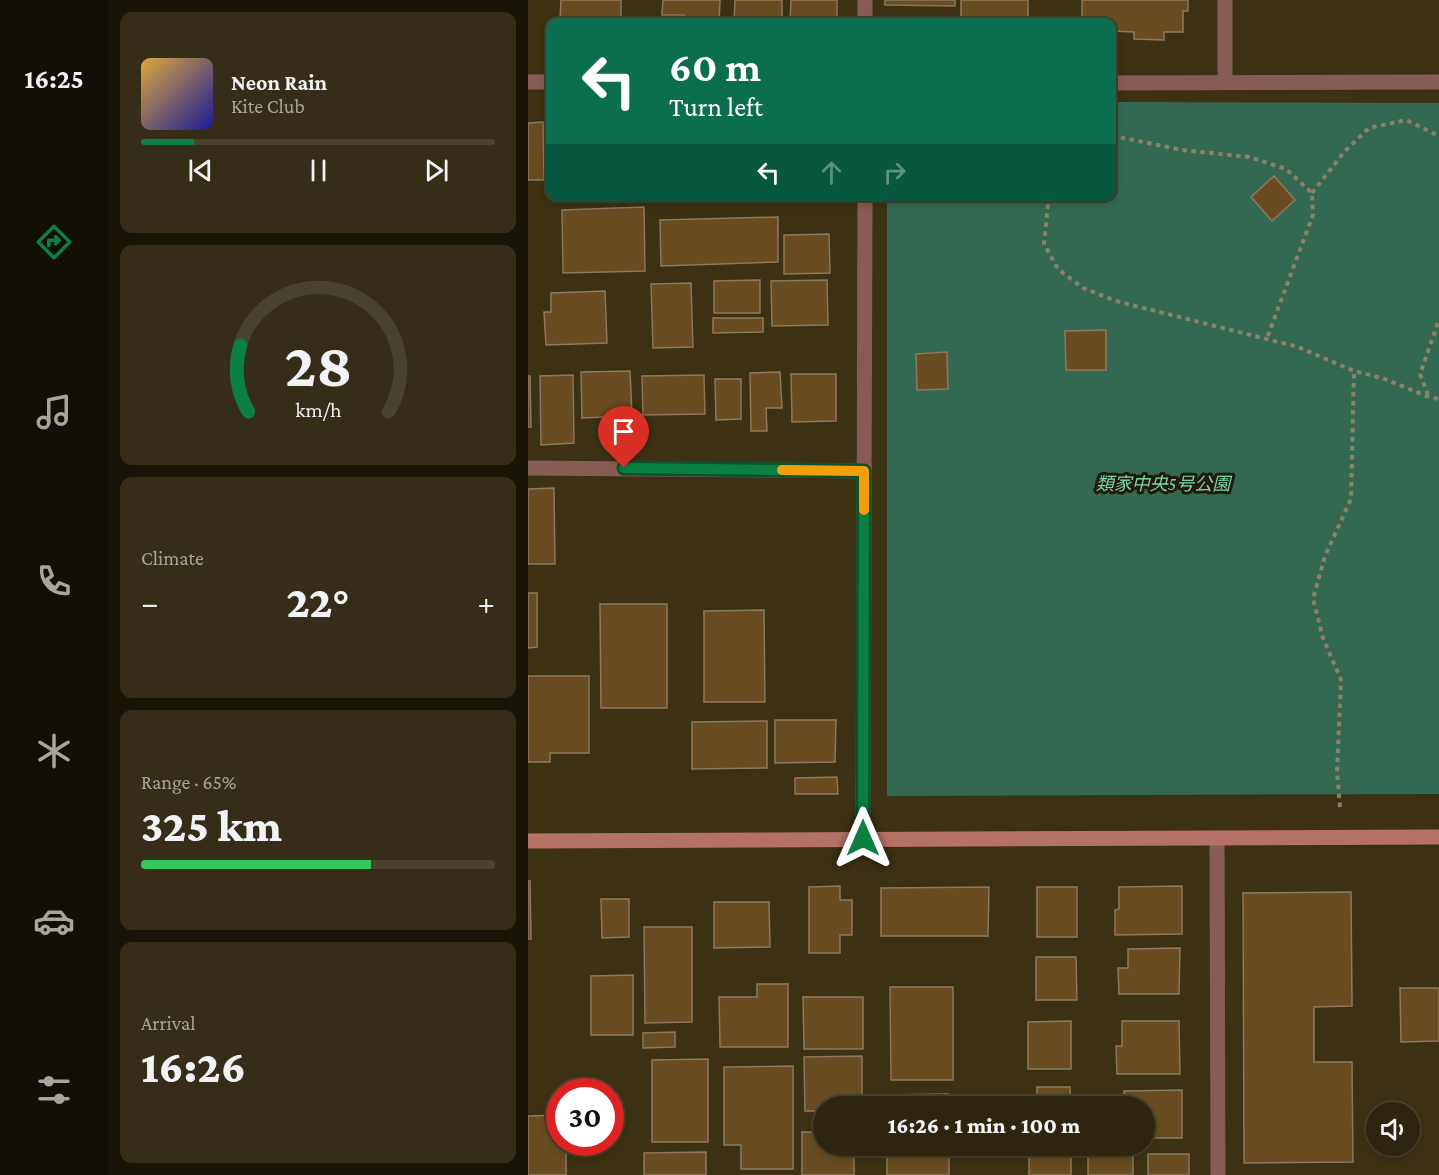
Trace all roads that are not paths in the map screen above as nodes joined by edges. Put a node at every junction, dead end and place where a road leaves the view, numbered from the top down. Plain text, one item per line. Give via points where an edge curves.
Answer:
1 (865, 0) edge
2 (1225, 0) edge
3 (865, 18) edge
4 (1225, 81) junction
5 (528, 82) edge
6 (546, 82) edge
7 (1439, 82) edge
8 (1116, 83) edge
9 (865, 201) edge
10 (528, 468) edge
11 (864, 471) junction
12 (1439, 837) edge
13 (863, 838) junction
14 (1217, 838) junction
15 (528, 841) edge
16 (1218, 1175) edge

1 - 3 street
2 - 4 street
4 - 7 street
4 - 8 street
5 - 6 street
9 - 11 street
10 - 11 street
11 - 13 street
12 - 14 street
13 - 14 street
13 - 15 street
14 - 16 street

